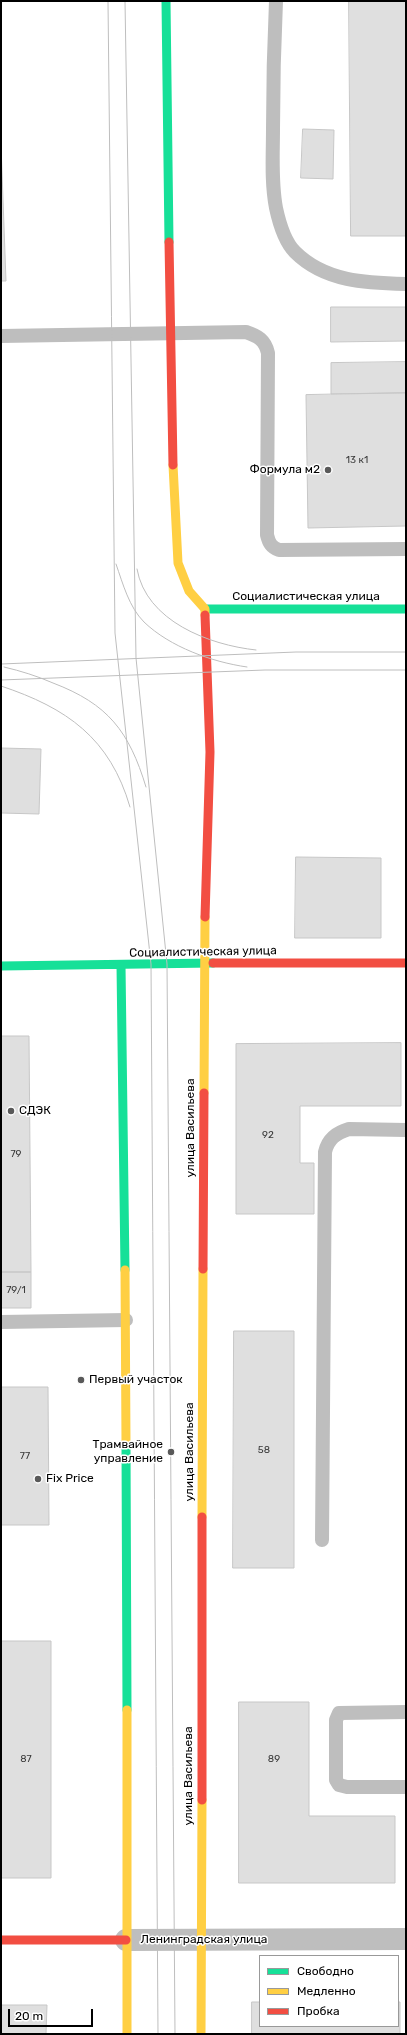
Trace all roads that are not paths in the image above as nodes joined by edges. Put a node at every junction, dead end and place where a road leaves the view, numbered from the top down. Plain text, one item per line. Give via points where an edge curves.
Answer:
1 (166, 1) edge
2 (276, 1) edge
3 (406, 284) edge
4 (171, 333) junction
5 (1, 336) edge
6 (406, 548) edge
7 (406, 609) edge
8 (205, 610) junction
9 (204, 963) junction
10 (406, 963) edge
11 (121, 965) junction
12 (1, 966) edge
13 (406, 1130) edge
14 (126, 1320) junction
15 (1, 1322) edge
16 (322, 1540) dead end
17 (406, 1712) edge
18 (406, 1787) edge
19 (406, 1939) edge
20 (1, 1940) edge
21 (126, 1940) junction
22 (200, 1941) junction
23 (127, 2034) edge
24 (201, 2034) edge

1 - 4 main road
2 - 3 lane via 273,171 276,208 282,229 294,251 321,271 365,282
4 - 5 lane
4 - 6 lane via 246,332 265,343 268,353 268,535 273,548
4 - 8 main road via 173,483 178,563 188,591
7 - 8 main road, Социалистическая улица
8 - 9 main road, улица Васильева via 210,752
9 - 10 main road, Социалистическая улица
9 - 11 main road, Социалистическая улица
9 - 22 main road, улица Васильева
11 - 12 main road, Социалистическая улица
11 - 14 main road
13 - 16 lane via 340,1131 327,1143 325,1152
14 - 15 lane
14 - 21 main road
17 - 18 lane via 339,1713 336,1720 336,1780 339,1785 347,1787
19 - 22 street, Ленинградская улица
20 - 21 main road, Ленинградская улица
21 - 22 street, Ленинградская улица
21 - 23 main road
22 - 24 main road, улица Васильева

